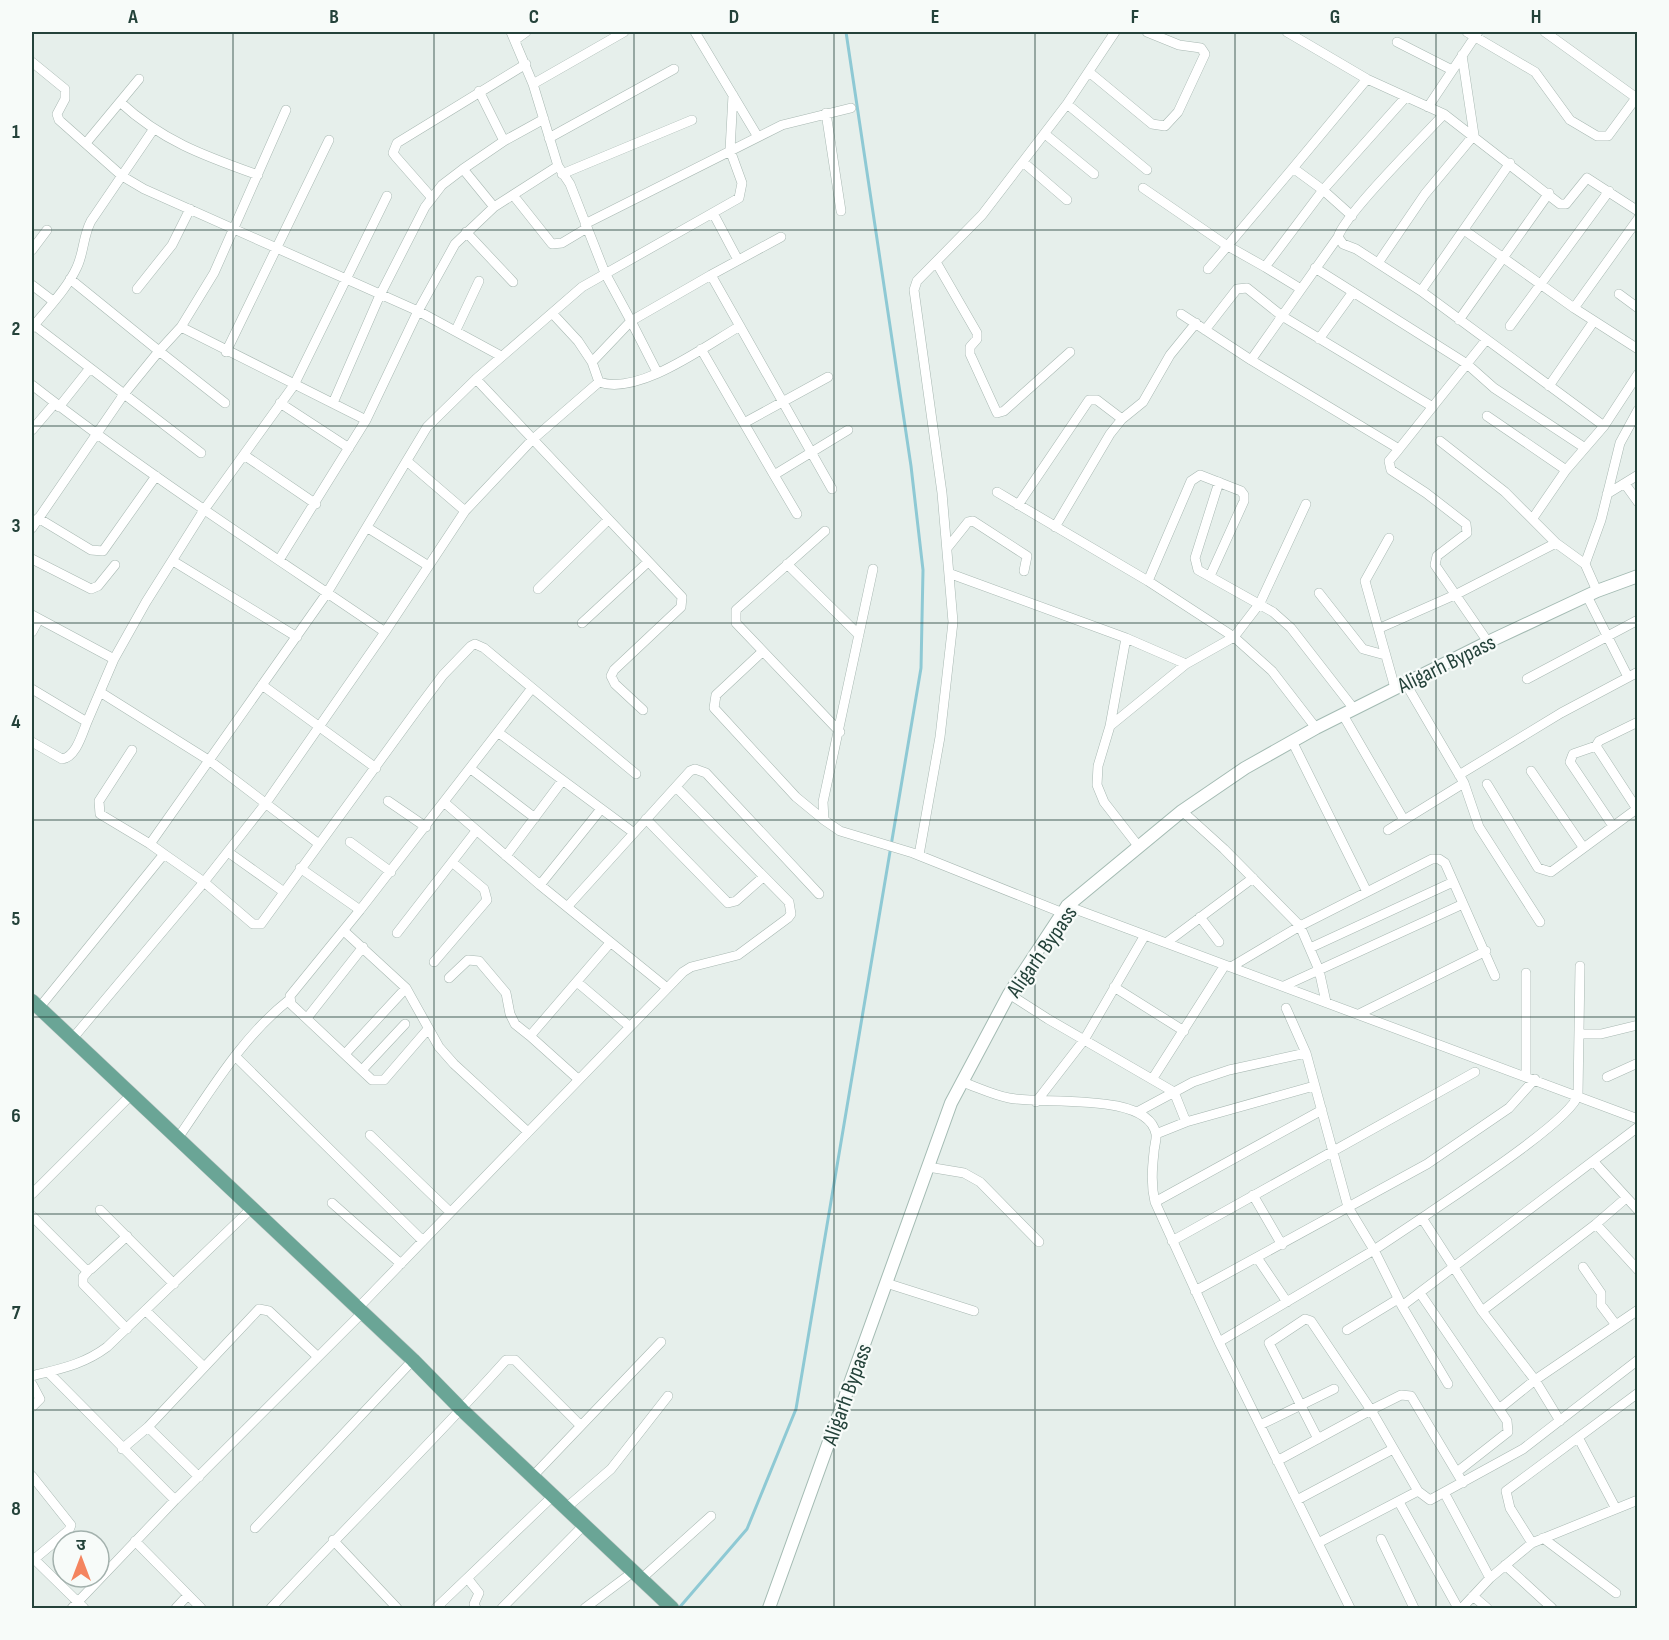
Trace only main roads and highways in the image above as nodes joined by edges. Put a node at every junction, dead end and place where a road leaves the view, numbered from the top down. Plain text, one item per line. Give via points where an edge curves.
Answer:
1 (1638, 576) edge
2 (35, 1004) edge
3 (668, 1607) edge
4 (769, 1608) edge

1 - 4 main road, Aligarh Bypass via 1488,642 1245,768 1182,811 1065,909 1009,994 962,1082
2 - 3 main road

